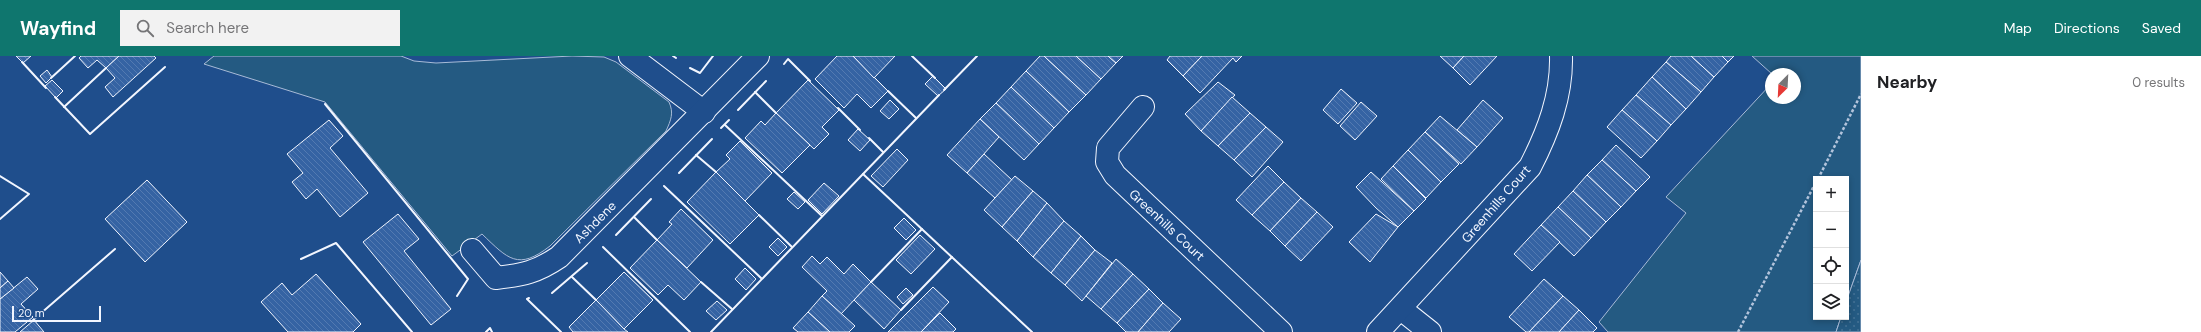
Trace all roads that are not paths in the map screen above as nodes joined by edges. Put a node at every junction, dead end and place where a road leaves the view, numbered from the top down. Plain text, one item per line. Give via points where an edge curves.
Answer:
1 (630, 56) edge
2 (758, 56) edge
3 (1561, 56) edge
4 (1143, 107) dead end
5 (704, 112) junction
6 (472, 250) dead end
7 (1401, 309) junction
8 (1280, 332) edge
9 (1378, 332) edge
10 (1430, 332) edge

1 - 5 street
2 - 5 street, Ashdene
3 - 7 street, Greenhills Court via 1557,104 1530,167
4 - 8 street, Greenhills Court via 1108,148 1107,162 1115,175
5 - 6 street, Ashdene via 559,257 541,269 523,275 496,278
7 - 9 street, Greenhills Court
7 - 10 street

